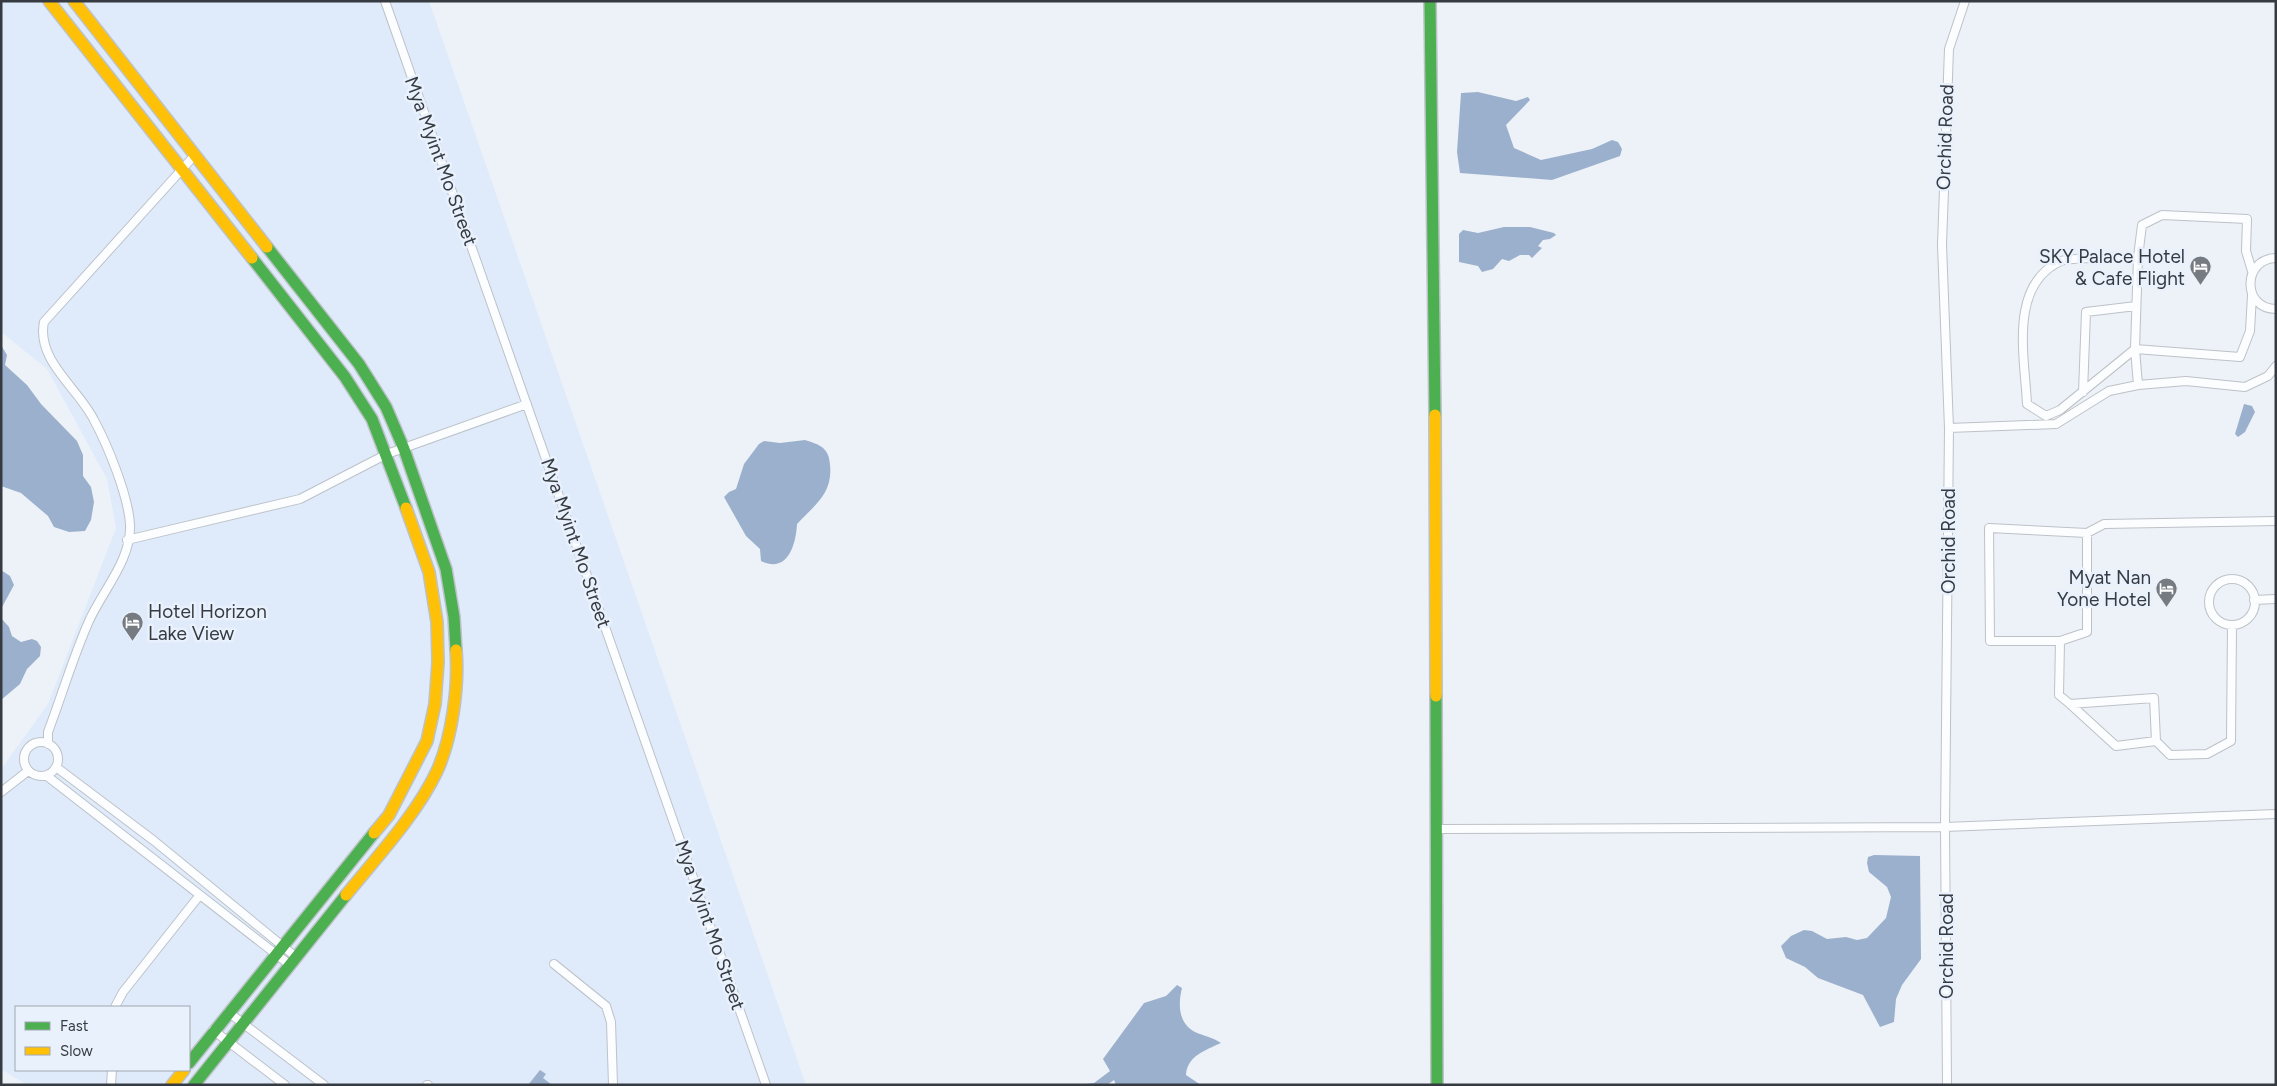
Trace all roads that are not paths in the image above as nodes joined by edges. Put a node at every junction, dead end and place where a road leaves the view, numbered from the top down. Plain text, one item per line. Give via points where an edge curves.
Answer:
1 (49, 1) edge
2 (74, 1) edge
3 (385, 1) edge
4 (1430, 1) edge
5 (1965, 1) edge
6 (194, 156) junction
7 (181, 168) junction
8 (2138, 257) junction
9 (2276, 258) edge
10 (2252, 271) junction
11 (2252, 295) junction
12 (2136, 306) junction
13 (2276, 309) edge
14 (2134, 349) junction
15 (2276, 366) edge
16 (2138, 385) junction
17 (2083, 392) junction
18 (527, 404) junction
19 (1948, 428) junction
20 (404, 449) junction
21 (387, 454) junction
22 (2276, 521) edge
23 (2087, 532) junction
24 (127, 540) junction
25 (2276, 599) edge
26 (2254, 600) junction
27 (2232, 625) junction
28 (2060, 641) junction
29 (2070, 704) junction
30 (2156, 741) junction
31 (48, 744) junction
32 (56, 766) junction
33 (28, 771) junction
34 (47, 776) junction
35 (1, 792) edge
36 (2276, 814) edge
37 (1945, 827) junction
38 (1436, 829) junction
39 (153, 840) junction
40 (144, 852) junction
41 (199, 896) junction
42 (279, 950) junction
43 (293, 961) junction
44 (554, 964) dead end
45 (116, 1006) edge
46 (228, 1012) junction
47 (243, 1022) junction
48 (213, 1030) junction
49 (227, 1041) junction
50 (190, 1062) edge
51 (112, 1071) edge
52 (183, 1071) edge
53 (112, 1085) edge
54 (172, 1085) edge
55 (194, 1085) edge
56 (285, 1085) edge
57 (324, 1085) edge
58 (613, 1085) edge
59 (766, 1085) edge
60 (1437, 1085) edge
61 (1947, 1085) edge

1 - 7 main road
2 - 6 main road
3 - 18 street, Mya Myint Mo Street
4 - 38 main road
5 - 19 street, Orchid Road via 1948,49 1942,246
6 - 7 street
6 - 20 main road via 359,364 386,408
7 - 21 main road via 344,377 372,419
7 - 24 street via 44,322 41,336 45,351 94,418 117,470 130,524
8 - 10 street via 2142,224 2162,216 2247,219 2246,251
8 - 12 street
8 - 17 street via 2062,260 2041,274 2030,291 2023,315 2027,404 2046,416 2060,410
9 - 10 street via 2265,260
10 - 11 street
11 - 13 street via 2264,307
11 - 14 street via 2250,332 2240,357
12 - 14 street
12 - 17 street via 2086,312
14 - 16 street
14 - 17 street
15 - 16 street via 2268,376 2245,386 2186,382
16 - 19 street via 2108,391 2056,424
18 - 20 street
18 - 59 street, Mya Myint Mo Street
19 - 37 street, Orchid Road
20 - 21 street
20 - 43 main road via 446,569 457,662 454,704 437,771 428,786 374,863
21 - 24 street via 300,499
21 - 42 main road via 429,572 437,622 435,704 428,742 389,815
22 - 23 street via 2104,524
23 - 28 street via 2087,632
23 - 28 street via 1989,528 1990,641
24 - 31 street via 125,554 89,621 48,732
25 - 26 street
26 - 27 street via 2246,620
26 - 27 street via 2248,586 2234,580 2227,580 2214,588 2209,601 2213,616
27 - 30 street via 2231,740 2207,754 2170,755
28 - 29 street via 2059,696
29 - 30 street via 2116,746
29 - 30 street via 2154,698
31 - 32 street via 57,753
31 - 33 street via 34,743 25,752 24,765
32 - 34 street
32 - 39 street
33 - 34 street via 33,775
33 - 35 street
34 - 40 street
36 - 37 street
37 - 38 street
37 - 61 street, Orchid Road
38 - 60 main road
39 - 40 street
39 - 42 street
40 - 41 street
41 - 42 street
41 - 45 street via 128,985
42 - 43 street
42 - 46 main road
43 - 47 main road
44 - 58 street via 606,1006 611,1022
46 - 47 street
46 - 48 main road
47 - 49 main road
47 - 57 street
48 - 49 street
48 - 50 main road
49 - 55 main road
49 - 56 street
51 - 53 street
52 - 54 main road

